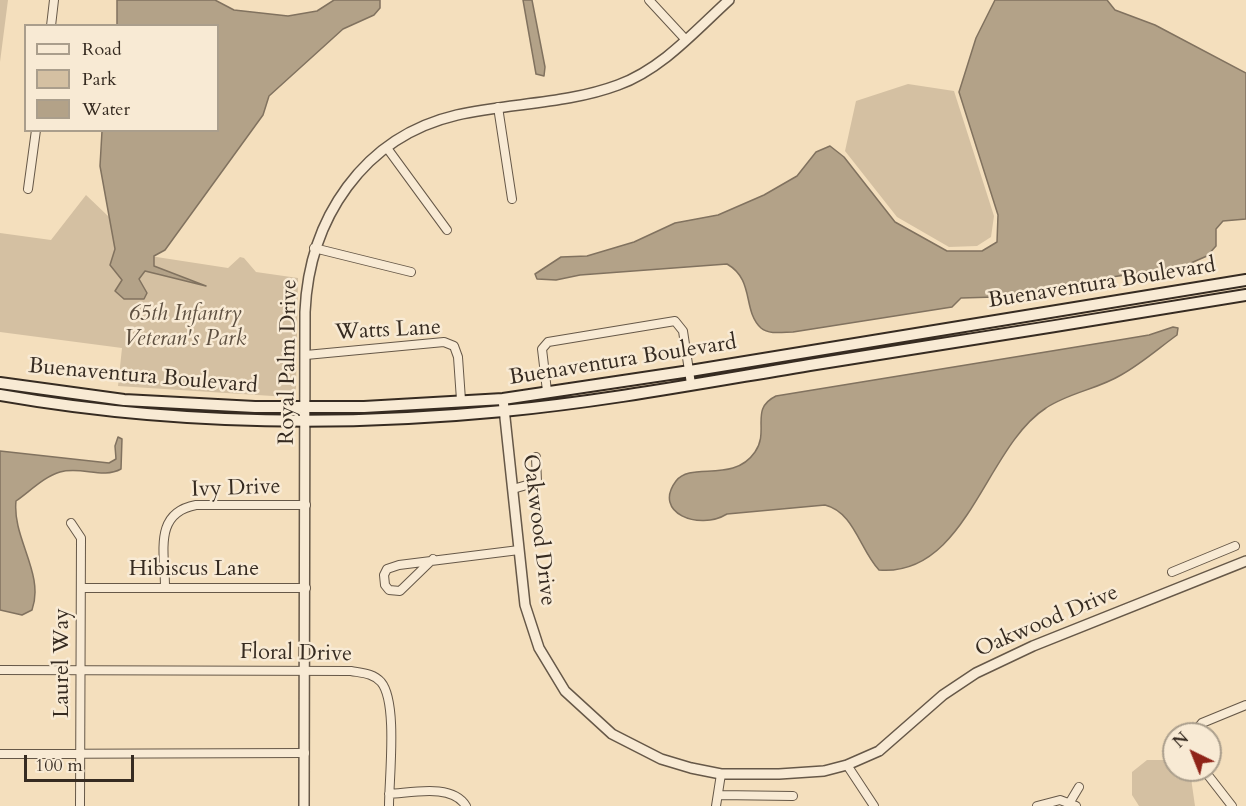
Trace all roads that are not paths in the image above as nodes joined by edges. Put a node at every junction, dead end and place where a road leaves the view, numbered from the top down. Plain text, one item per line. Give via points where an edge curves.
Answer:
1 (54, 0) edge
2 (649, 0) edge
3 (729, 0) edge
4 (51, 24) edge
5 (686, 40) junction
6 (498, 107) junction
7 (36, 132) edge
8 (387, 148) junction
9 (28, 189) dead end
10 (512, 199) dead end
11 (447, 230) dead end
12 (314, 248) junction
13 (411, 272) dead end
14 (1246, 280) edge
15 (1246, 295) edge
16 (306, 355) junction
17 (707, 368) junction
18 (690, 371) junction
19 (709, 381) junction
20 (0, 383) edge
21 (691, 384) junction
22 (547, 391) junction
23 (0, 395) edge
24 (503, 399) junction
25 (461, 400) junction
26 (306, 408) junction
27 (504, 411) junction
28 (306, 421) junction
29 (536, 457) dead end
30 (513, 489) junction
31 (306, 505) junction
32 (71, 523) dead end
33 (1235, 546) dead end
34 (519, 550) junction
35 (433, 559) junction
36 (1246, 561) edge
37 (1172, 572) dead end
38 (165, 587) junction
39 (82, 588) junction
40 (306, 588) junction
41 (0, 670) edge
42 (81, 671) junction
43 (305, 671) junction
44 (1246, 705) edge
45 (1204, 722) edge
46 (81, 753) junction
47 (305, 753) junction
48 (0, 754) edge
49 (846, 765) junction
50 (721, 774) junction
51 (1213, 782) edge
52 (1079, 787) dead end
53 (388, 794) junction
54 (718, 795) junction
55 (793, 796) dead end
56 (1073, 804) edge
57 (80, 806) edge
58 (304, 806) edge
59 (388, 806) edge
60 (466, 806) edge
61 (716, 806) edge
62 (874, 806) edge
63 (1037, 806) edge
64 (1232, 806) edge

1 - 4 street
2 - 5 street
3 - 5 street, Royal Palm Drive
5 - 6 street, Royal Palm Drive via 644,74 617,86
6 - 8 street, Royal Palm Drive via 441,119
6 - 10 street
7 - 9 street
8 - 11 street
8 - 12 street, Royal Palm Drive via 346,188
12 - 13 street
12 - 16 street, Royal Palm Drive via 306,291
14 - 17 main road, Buenaventura Boulevard
15 - 19 main road, Buenaventura Boulevard
16 - 25 street, Watts Lane via 444,342 454,346 458,357
16 - 26 street, Royal Palm Drive
17 - 18 main road, Buenaventura Boulevard
17 - 19 street
18 - 21 street
18 - 22 main road, Buenaventura Boulevard
18 - 22 street via 683,331 675,321 548,342 542,349
19 - 21 main road, Buenaventura Boulevard
20 - 26 main road, Buenaventura Boulevard via 124,400
21 - 27 main road, Buenaventura Boulevard
22 - 24 main road, Buenaventura Boulevard
23 - 28 main road, Buenaventura Boulevard via 120,411
24 - 25 main road, Buenaventura Boulevard
24 - 27 street, Oakwood Drive
25 - 26 main road, Buenaventura Boulevard
26 - 28 street, Royal Palm Drive
27 - 28 main road, Buenaventura Boulevard
27 - 30 street, Oakwood Drive
28 - 31 street, Royal Palm Drive
29 - 30 street via 537,482
30 - 34 street, Oakwood Drive
31 - 38 street, Ivy Drive via 184,507 168,521 164,534
31 - 40 street, Royal Palm Drive
32 - 39 street, Laurel Way via 81,538
33 - 37 street
34 - 35 street
34 - 50 street, Oakwood Drive via 530,622 539,648 566,691 612,734 661,759
35 - 35 street via 391,566 384,575 385,585 389,590 400,591
36 - 49 street, Oakwood Drive via 1033,646 976,673 943,695 879,751
38 - 39 street, Hibiscus Lane
38 - 40 street, Hibiscus Lane
39 - 42 street, Laurel Way
40 - 43 street, Royal Palm Drive
41 - 42 street, Floral Drive
42 - 43 street, Floral Drive
42 - 46 street, Laurel Way
43 - 47 street, Royal Palm Drive
43 - 53 street, Floral Drive via 351,671 370,674 382,682 390,704
44 - 45 street
46 - 47 street
46 - 48 street
46 - 57 street, Laurel Way
47 - 58 street, Royal Palm Drive
49 - 50 street, Oakwood Drive via 824,771
49 - 62 street
50 - 54 street
51 - 64 street
52 - 56 street
53 - 59 street, Floral Drive
53 - 60 street via 441,792 462,800
54 - 55 street
54 - 61 street
56 - 63 street via 1053,800

